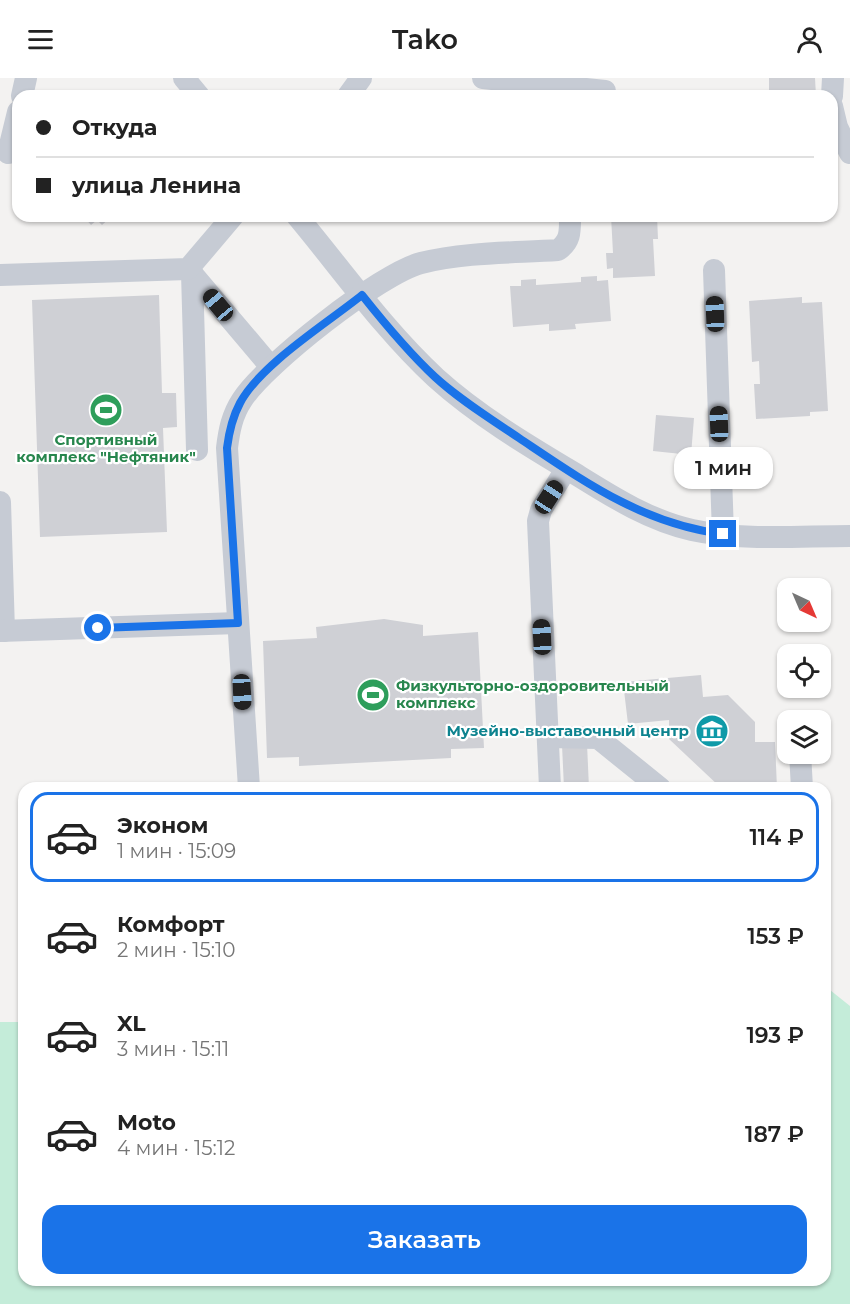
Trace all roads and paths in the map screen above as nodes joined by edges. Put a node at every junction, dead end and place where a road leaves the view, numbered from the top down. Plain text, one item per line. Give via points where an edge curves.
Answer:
1 (184, 78) edge
2 (483, 78) edge
3 (607, 88) edge
4 (193, 90) edge
5 (838, 129) edge
6 (12, 137) edge
7 (8, 153) dead end
8 (850, 153) edge
9 (228, 222) edge
10 (302, 222) edge
11 (570, 222) edge
12 (714, 270) dead end
13 (190, 271) junction
14 (0, 275) edge
15 (362, 295) junction
16 (271, 367) junction
17 (197, 450) dead end
18 (567, 469) junction
19 (0, 502) edge
20 (0, 530) edge
21 (723, 534) junction
22 (850, 536) edge
23 (238, 623) junction
24 (2, 631) edge
25 (548, 737) junction
26 (801, 764) edge
27 (249, 782) edge
28 (550, 782) edge
29 (653, 782) edge
30 (802, 782) edge

1 - 4 street
2 - 3 street
5 - 8 street
6 - 7 street
9 - 13 street
10 - 15 street
11 - 15 street via 566,244 558,250 420,263
12 - 21 street
13 - 14 street
13 - 16 street
13 - 17 street
15 - 16 street
15 - 18 street via 437,379
16 - 23 street via 240,402 230,425 227,448
18 - 21 street via 643,514 693,530
18 - 25 street via 538,521
19 - 20 street
20 - 24 street
21 - 22 street
23 - 24 street
23 - 27 street
25 - 28 street
25 - 29 street via 598,738
26 - 30 street

